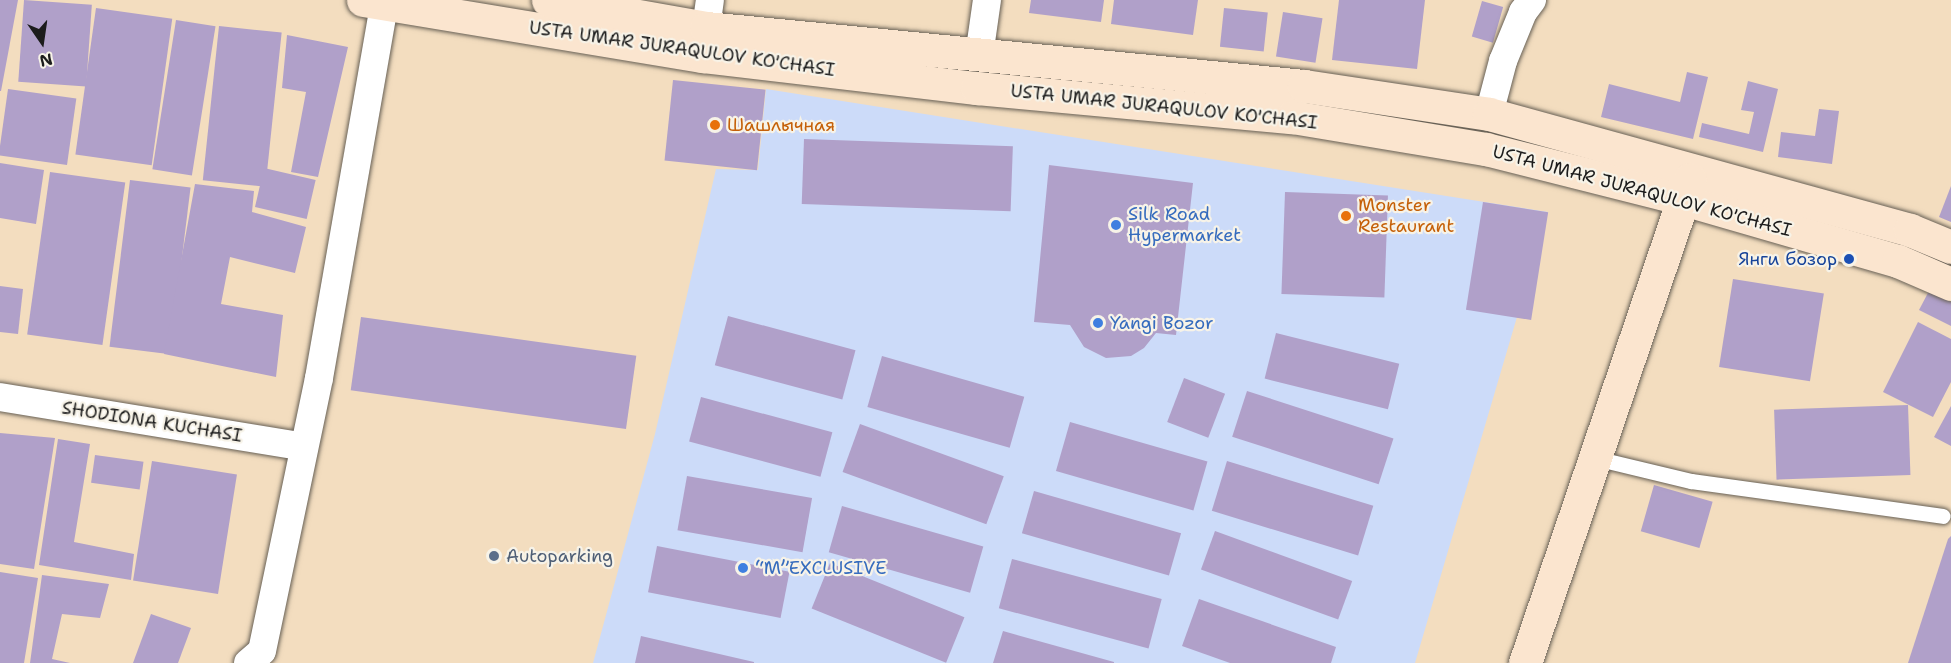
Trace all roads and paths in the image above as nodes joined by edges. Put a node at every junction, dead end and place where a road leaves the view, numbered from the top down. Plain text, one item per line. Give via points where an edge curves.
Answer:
1 (548, 0) edge
2 (987, 0) edge
3 (1532, 0) edge
4 (378, 1) edge
5 (708, 14) edge
6 (979, 56) junction
7 (1489, 114) junction
8 (1694, 168) junction
9 (1683, 199) junction
10 (1951, 247) edge
11 (1951, 284) edge
12 (0, 397) edge
13 (304, 447) junction
14 (1595, 458) junction
15 (1943, 516) dead end
16 (248, 663) edge
17 (1525, 663) edge

1 - 5 main road, USTA UMAR JURAQULOV KO'CHASI
2 - 6 street
3 - 7 street via 1503,61
4 - 9 main road, USTA UMAR JURAQULOV KO'CHASI via 703,56 977,88 1292,117 1486,149
4 - 13 street
5 - 6 main road, USTA UMAR JURAQULOV KO'CHASI
6 - 7 main road, USTA UMAR JURAQULOV KO'CHASI via 1304,86
7 - 8 main road, USTA UMAR JURAQULOV KO'CHASI
8 - 9 main road
8 - 10 main road, USTA UMAR JURAQULOV KO'CHASI via 1910,230
9 - 11 main road, USTA UMAR JURAQULOV KO'CHASI via 1898,261
9 - 14 main road
12 - 13 street, SHODIONA KUCHASI
13 - 16 street via 262,651
14 - 15 lane via 1691,481
14 - 17 main road

